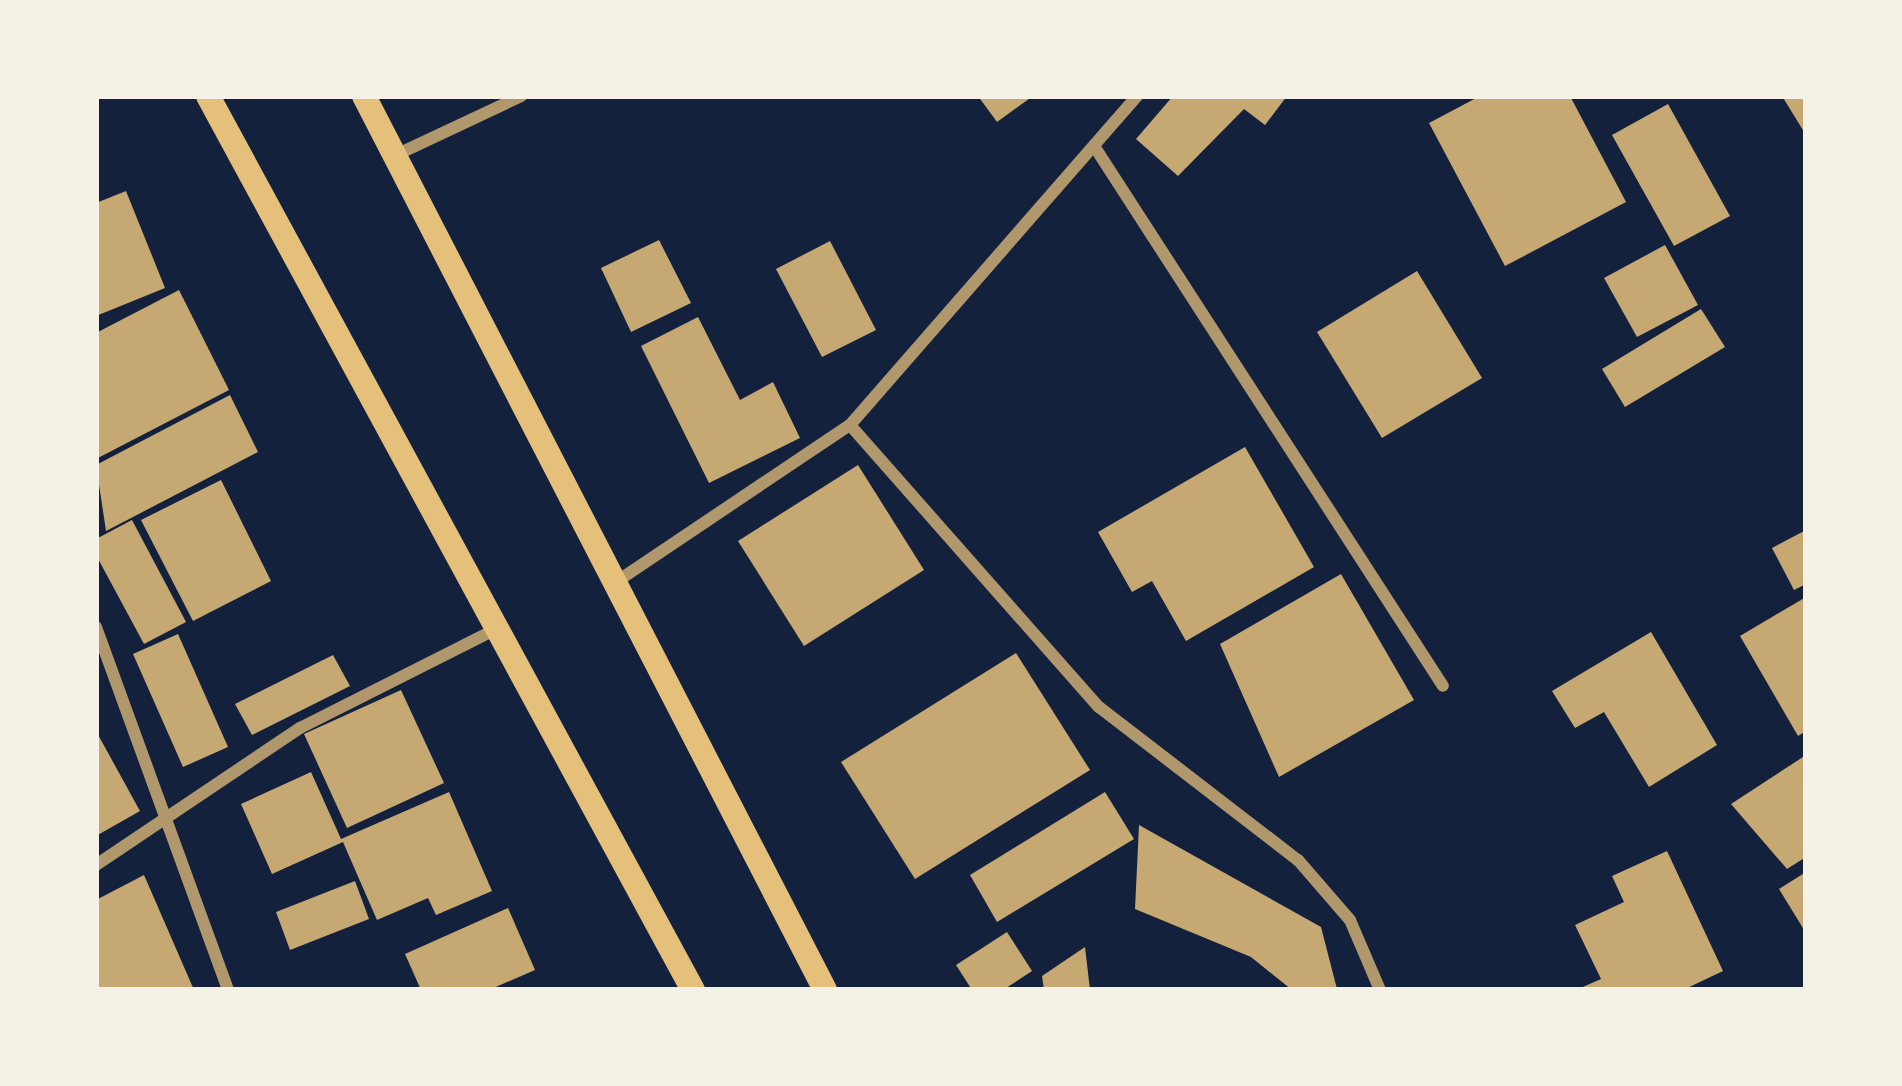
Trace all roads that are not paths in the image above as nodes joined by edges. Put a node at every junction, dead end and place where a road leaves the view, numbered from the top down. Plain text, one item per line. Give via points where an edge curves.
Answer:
1 (208, 96) edge
2 (364, 96) edge
3 (521, 96) edge
4 (1138, 96) edge
5 (1096, 149) junction
6 (398, 154) junction
7 (850, 425) junction
8 (616, 582) junction
9 (96, 627) edge
10 (497, 628) junction
11 (1443, 686) dead end
12 (174, 821) junction
13 (96, 865) edge
14 (228, 990) edge
15 (693, 990) edge
16 (825, 990) edge
17 (1380, 990) edge

1 - 10 main road
2 - 6 main road
3 - 6 street
4 - 5 street
5 - 7 street
5 - 11 street
6 - 8 main road
7 - 8 street
7 - 17 street via 1099,706 1298,860 1349,920
8 - 16 main road
9 - 12 street
10 - 12 street via 299,728
10 - 15 main road
12 - 13 street
12 - 14 street

